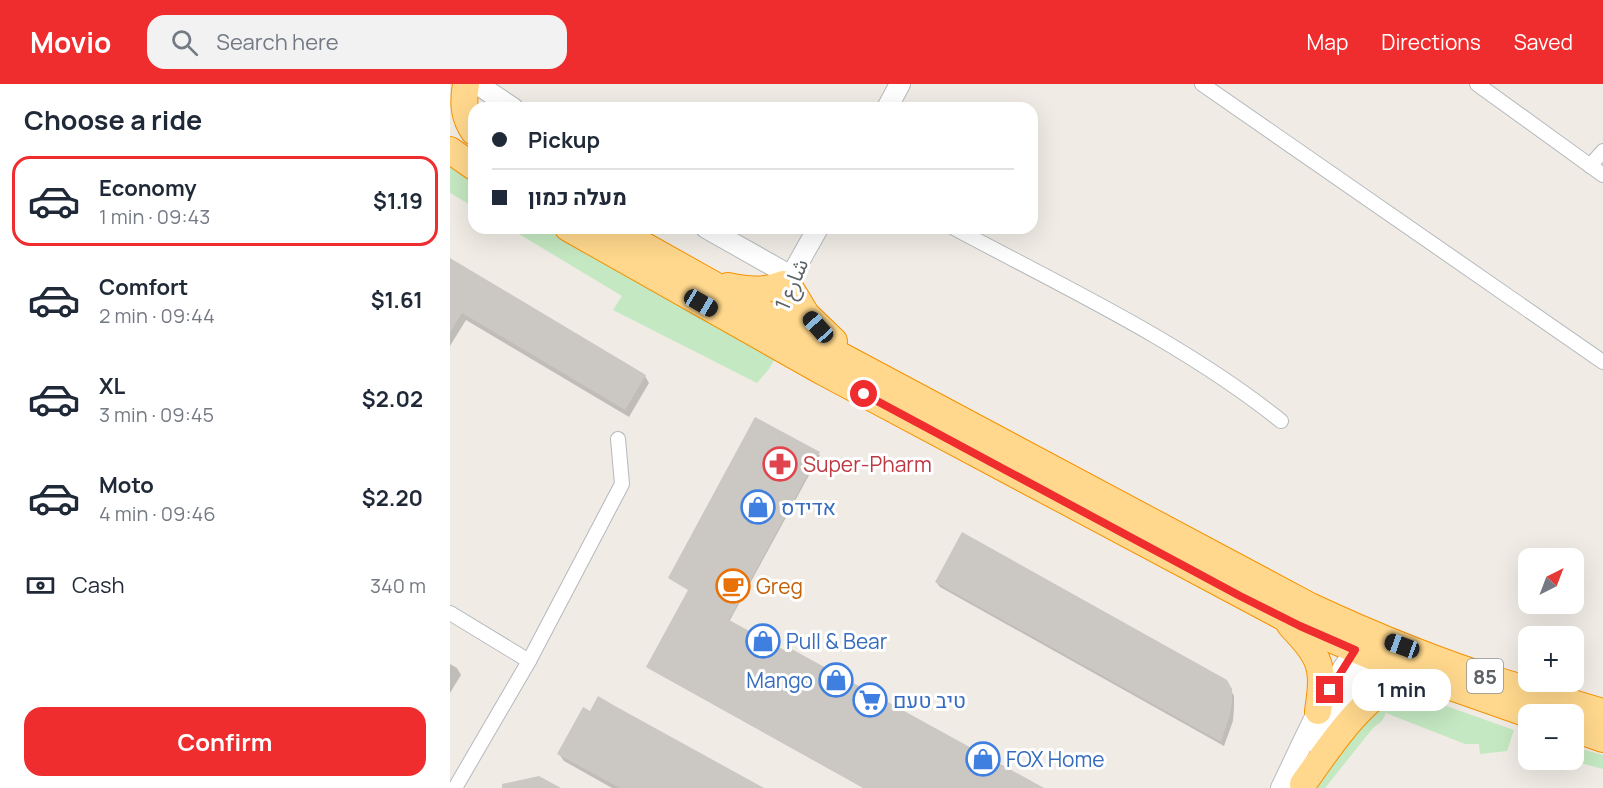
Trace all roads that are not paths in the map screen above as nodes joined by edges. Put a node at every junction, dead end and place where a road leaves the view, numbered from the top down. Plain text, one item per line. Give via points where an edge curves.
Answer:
1 (464, 84) edge
2 (477, 84) edge
3 (900, 84) edge
4 (1202, 84) edge
5 (1481, 85) edge
6 (450, 97) edge
7 (504, 102) edge
8 (890, 102) edge
9 (468, 120) edge
10 (450, 123) edge
11 (468, 136) edge
12 (450, 150) edge
13 (1603, 151) edge
14 (468, 163) edge
15 (1590, 166) junction
16 (1603, 175) edge
17 (581, 234) edge
18 (624, 234) edge
19 (715, 234) edge
20 (815, 234) edge
21 (965, 234) edge
22 (711, 283) junction
23 (788, 283) junction
24 (767, 323) junction
25 (1603, 362) edge
26 (868, 370) junction
27 (1281, 421) dead end
28 (618, 439) dead end
29 (450, 613) edge
30 (1281, 617) junction
31 (1363, 646) junction
32 (529, 662) junction
33 (1459, 690) junction
34 (1318, 711) junction
35 (1518, 711) edge
36 (1603, 712) edge
37 (1584, 732) edge
38 (1603, 739) edge
39 (1295, 786) edge
40 (455, 788) edge

1 - 6 highway
1 - 9 highway
2 - 7 main road
3 - 8 main road
4 - 25 street
5 - 15 street
10 - 11 highway
12 - 14 highway
13 - 15 street
15 - 16 street
17 - 24 highway, 85
18 - 22 highway, 85
19 - 23 main road
20 - 23 main road, شارع 1
21 - 27 street via 1129,321 1245,392
22 - 23 highway via 754,291
22 - 24 highway, 85
23 - 24 main road, شارع 1 via 785,304
23 - 26 highway via 806,314
24 - 26 highway, 85
24 - 30 highway, 85
26 - 31 highway, 85 via 1250,576
28 - 32 street via 622,484
29 - 32 street
30 - 31 highway, 85
30 - 34 highway via 1317,657 1322,685
31 - 33 highway, 85
31 - 34 main road
31 - 36 highway, 85
31 - 39 main road
32 - 40 street
33 - 35 highway, 85
33 - 39 highway via 1417,682 1387,688 1355,717
34 - 39 main road
37 - 38 highway

